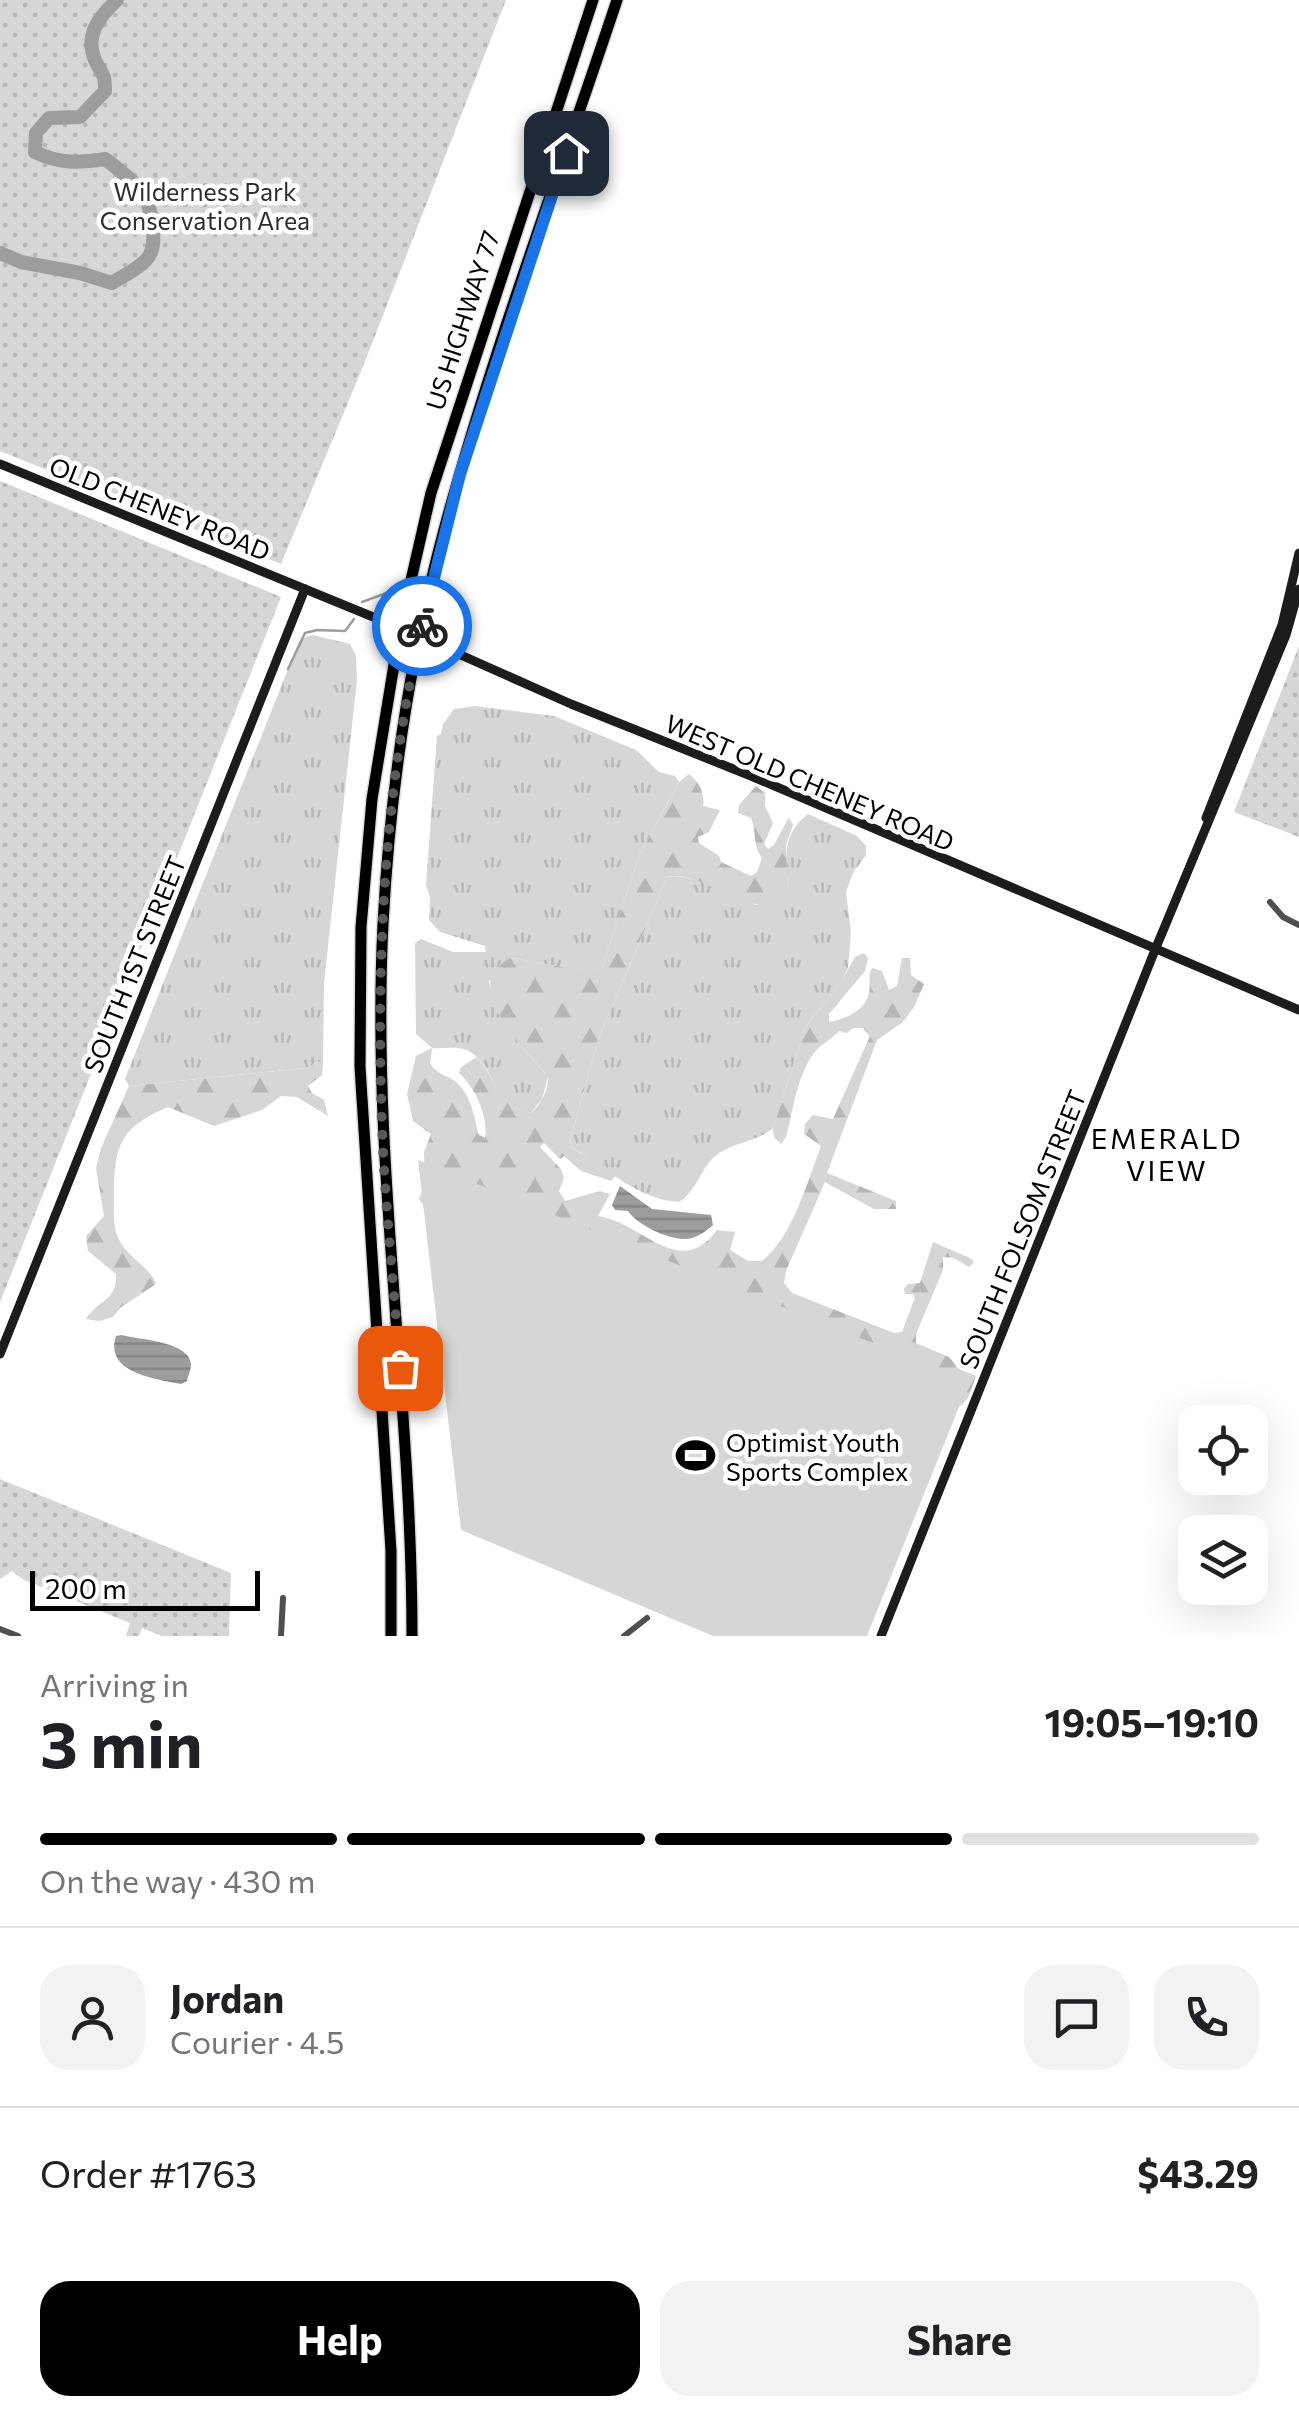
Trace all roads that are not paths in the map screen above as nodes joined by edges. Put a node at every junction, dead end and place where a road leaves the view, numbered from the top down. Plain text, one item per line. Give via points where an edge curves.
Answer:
1 (593, 0) edge
2 (617, 0) edge
3 (0, 464) edge
4 (1299, 553) edge
5 (1299, 588) edge
6 (305, 589) junction
7 (400, 628) junction
8 (420, 637) junction
9 (1200, 838) junction
10 (1270, 902) dead end
11 (1299, 925) edge
12 (1154, 950) junction
13 (1299, 1010) edge
14 (0, 1354) edge
15 (283, 1598) dead end
16 (646, 1618) dead end
17 (0, 1628) edge
18 (18, 1636) edge
19 (281, 1636) edge
20 (391, 1636) edge
21 (412, 1636) edge
22 (624, 1636) edge
23 (881, 1636) edge

1 - 7 highway, US HIGHWAY 77 via 450,430
2 - 8 highway, US HIGHWAY 77 via 478,414
3 - 6 street, OLD CHENEY ROAD
4 - 9 street, SOUTH FOLSOM STREET via 1282,625
5 - 9 street, SOUTH FOLSOM STREET via 1286,635
6 - 7 street, WEST OLD CHENEY ROAD
6 - 14 street, SOUTH 1ST STREET
7 - 8 street, WEST OLD CHENEY ROAD
7 - 20 highway, US HIGHWAY 77 via 372,799 359,998
8 - 12 street, WEST OLD CHENEY ROAD
8 - 21 highway, US HIGHWAY 77 via 394,792 380,998
9 - 12 street, SOUTH FOLSOM STREET
10 - 11 street
12 - 13 street, WEST OLD CHENEY ROAD
12 - 23 street, SOUTH FOLSOM STREET
15 - 19 street
16 - 22 street
17 - 18 street

